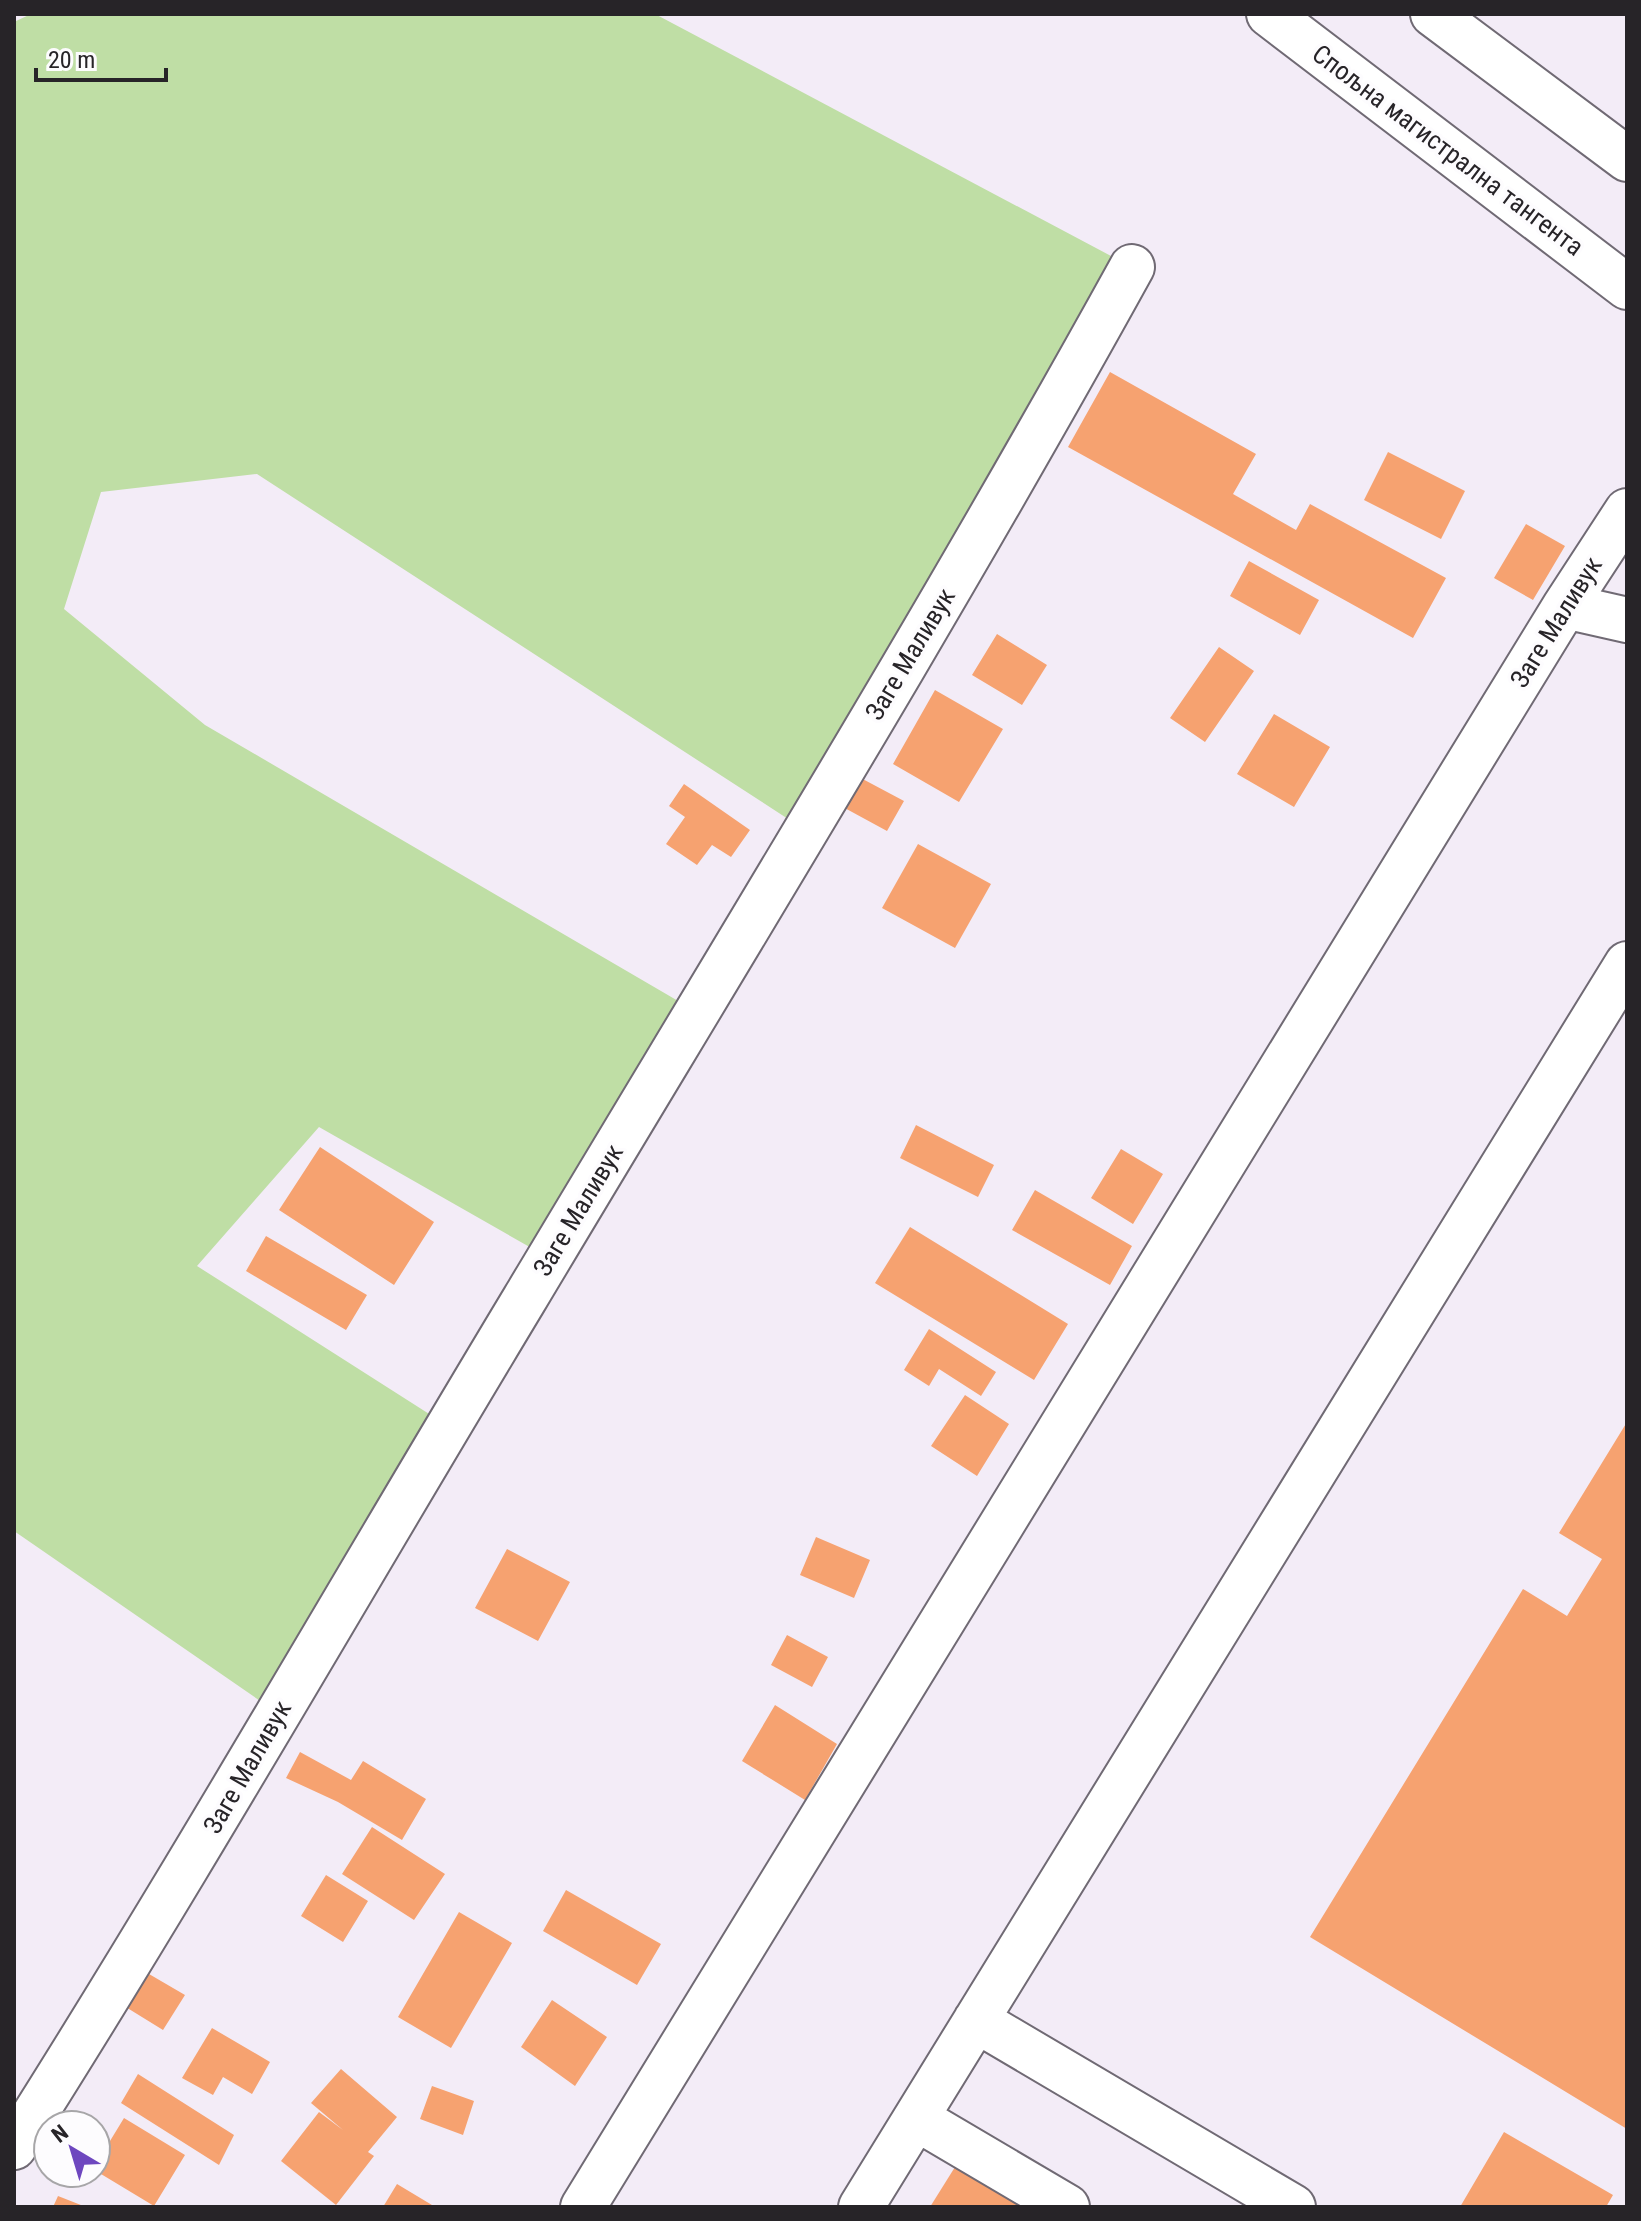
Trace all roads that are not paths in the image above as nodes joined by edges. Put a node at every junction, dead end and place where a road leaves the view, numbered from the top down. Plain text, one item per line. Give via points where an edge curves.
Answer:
1 (1269, 14) edge
2 (1433, 14) edge
3 (1627, 159) edge
4 (1132, 267) dead end
5 (1627, 287) edge
6 (1627, 511) edge
7 (1565, 606) junction
8 (1627, 620) edge
9 (1627, 964) edge
10 (976, 2020) junction
11 (916, 2118) junction
12 (14, 2147) edge
13 (583, 2207) edge
14 (861, 2207) edge
15 (1067, 2207) edge
16 (1293, 2207) edge

1 - 5 main road, Спољна магистрална тангента
2 - 3 main road
4 - 12 main road, Заге Маливук via 1021,469 250,1765
6 - 7 main road, Заге Маливук
7 - 8 main road
7 - 13 main road, Заге Маливук
9 - 10 main road
10 - 11 main road
10 - 16 main road
11 - 14 main road
11 - 15 main road

